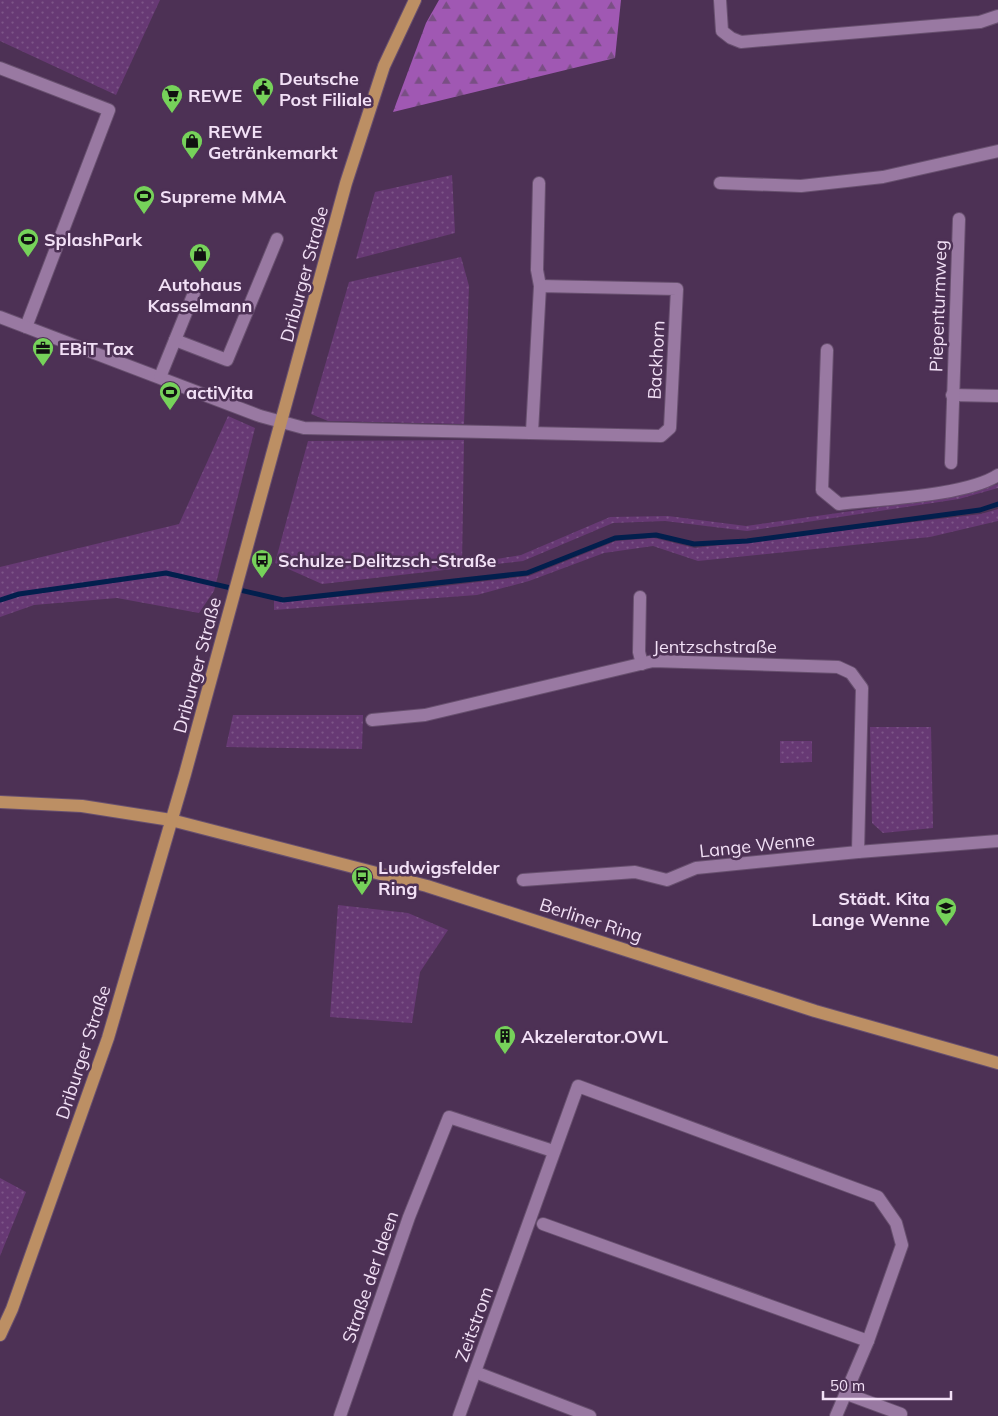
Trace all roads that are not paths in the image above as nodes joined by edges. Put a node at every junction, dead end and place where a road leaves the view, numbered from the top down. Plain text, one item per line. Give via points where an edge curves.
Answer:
1 (415, 0) edge
2 (720, 0) edge
3 (998, 16) edge
4 (0, 68) edge
5 (998, 151) edge
6 (539, 183) dead end
7 (720, 183) dead end
8 (958, 219) dead end
9 (277, 239) dead end
10 (540, 286) junction
11 (194, 293) dead end
12 (0, 317) edge
13 (26, 327) junction
14 (175, 340) junction
15 (826, 350) dead end
16 (160, 378) junction
17 (952, 394) junction
18 (998, 396) edge
19 (280, 423) junction
20 (532, 432) junction
21 (951, 462) dead end
22 (998, 475) edge
23 (640, 598) dead end
24 (642, 664) junction
25 (372, 720) dead end
26 (0, 802) edge
27 (171, 820) junction
28 (998, 841) edge
29 (858, 852) junction
30 (523, 880) dead end
31 (998, 1063) edge
32 (553, 1151) junction
33 (542, 1224) dead end
34 (0, 1335) edge
35 (868, 1342) junction
36 (475, 1372) junction
37 (847, 1394) junction
38 (901, 1414) dead end
39 (340, 1416) edge
40 (459, 1416) edge
41 (590, 1416) edge
42 (836, 1416) edge

1 - 19 main road, Driburger Straße via 384,66 362,134
2 - 3 street via 722,31 741,42 980,22
4 - 13 street via 108,110
5 - 7 street via 883,178 801,186
6 - 10 street via 537,270
8 - 17 street, Piepenturmweg
9 - 14 street via 227,360
10 - 20 street
10 - 20 street, Backhorn via 678,289 670,428 661,436
11 - 14 street
12 - 13 street
13 - 16 street
14 - 16 street
15 - 22 street via 822,490 839,504 957,490
16 - 19 street
17 - 18 street, Piepenturmweg
17 - 21 street, Piepenturmweg
19 - 20 street, Backhorn via 304,428
19 - 27 main road, Driburger Straße
23 - 24 street via 638,619
24 - 25 street, Jentzschstraße via 425,715
24 - 29 street, Jentzschstraße via 670,660 808,665 838,667 851,673 862,688
26 - 27 main road via 82,806
27 - 31 main road, Berliner Ring via 427,886 815,1011
27 - 34 main road, Driburger Straße via 108,1038
28 - 29 street, Lange Wenne
29 - 30 street, Lange Wenne via 696,868 667,880 635,872
32 - 35 street, Zeitstrom via 578,1086 878,1197 896,1223 902,1245
32 - 36 street, Zeitstrom
32 - 39 street, Straße der Ideen via 449,1116 409,1217
33 - 35 street
35 - 37 street
36 - 40 street, Zeitstrom
36 - 41 street
37 - 38 street
37 - 42 street

